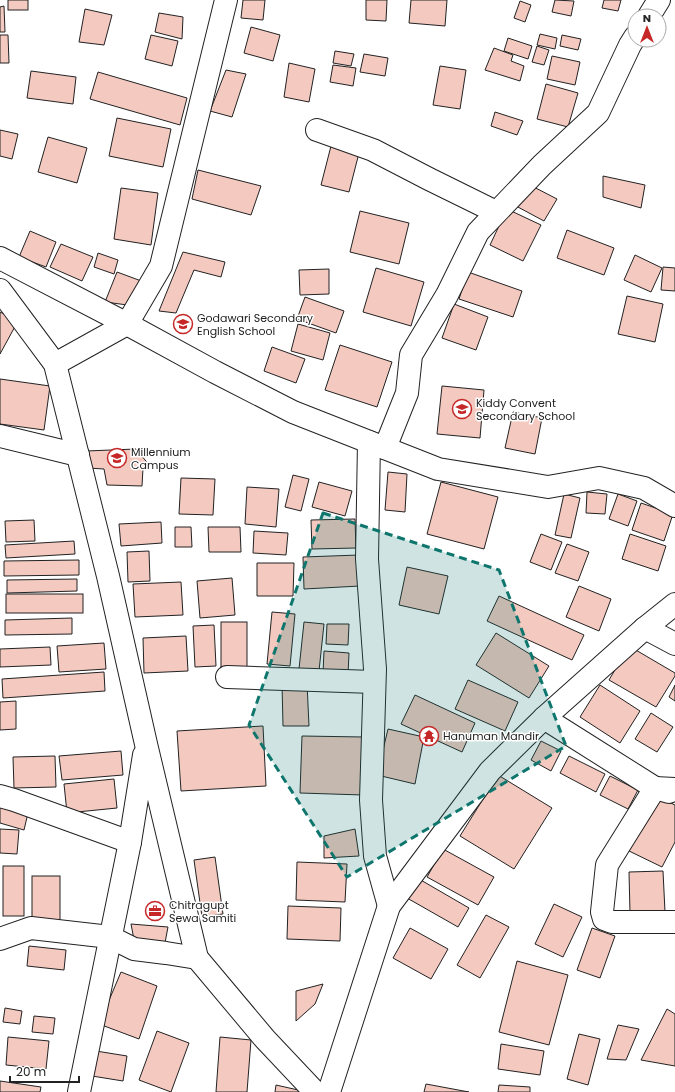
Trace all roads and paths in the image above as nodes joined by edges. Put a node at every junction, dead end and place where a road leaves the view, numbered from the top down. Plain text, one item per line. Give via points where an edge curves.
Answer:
1 (226, 0) edge
2 (629, 48) edge
3 (317, 130) dead end
4 (496, 212) junction
5 (0, 258) edge
6 (0, 290) edge
7 (127, 324) junction
8 (55, 364) junction
9 (0, 436) edge
10 (377, 445) junction
11 (78, 455) junction
12 (675, 506) edge
13 (675, 604) edge
14 (645, 628) junction
15 (675, 644) edge
16 (227, 676) dead end
17 (374, 682) junction
18 (544, 718) junction
19 (146, 744) junction
20 (665, 788) edge
21 (675, 794) edge
22 (0, 796) edge
23 (130, 842) junction
24 (389, 906) junction
25 (675, 922) edge
26 (110, 937) junction
27 (0, 939) edge
28 (196, 958) junction
29 (79, 1092) edge
30 (316, 1092) edge
31 (329, 1092) edge

1 - 7 street via 161,266
2 - 4 street via 598,114 542,165
3 - 4 street via 373,150
4 - 10 street via 478,232 447,294 411,355 407,394
5 - 7 street
6 - 8 street
7 - 8 street
7 - 10 street via 293,412
8 - 11 street
9 - 11 street
10 - 12 street via 438,469 548,487 599,478 644,488
10 - 17 street via 367,559
11 - 19 street
13 - 14 street
14 - 15 street
14 - 18 street
16 - 17 street
17 - 24 street via 371,800 375,856
18 - 20 street
18 - 24 street via 490,771
19 - 23 street
19 - 28 street
20 - 21 street
20 - 25 street via 607,865 602,912 604,919 612,922
22 - 23 street
23 - 26 street
24 - 31 street
26 - 27 street via 31,928
26 - 28 street via 134,949
26 - 29 street
28 - 30 street via 265,1039

